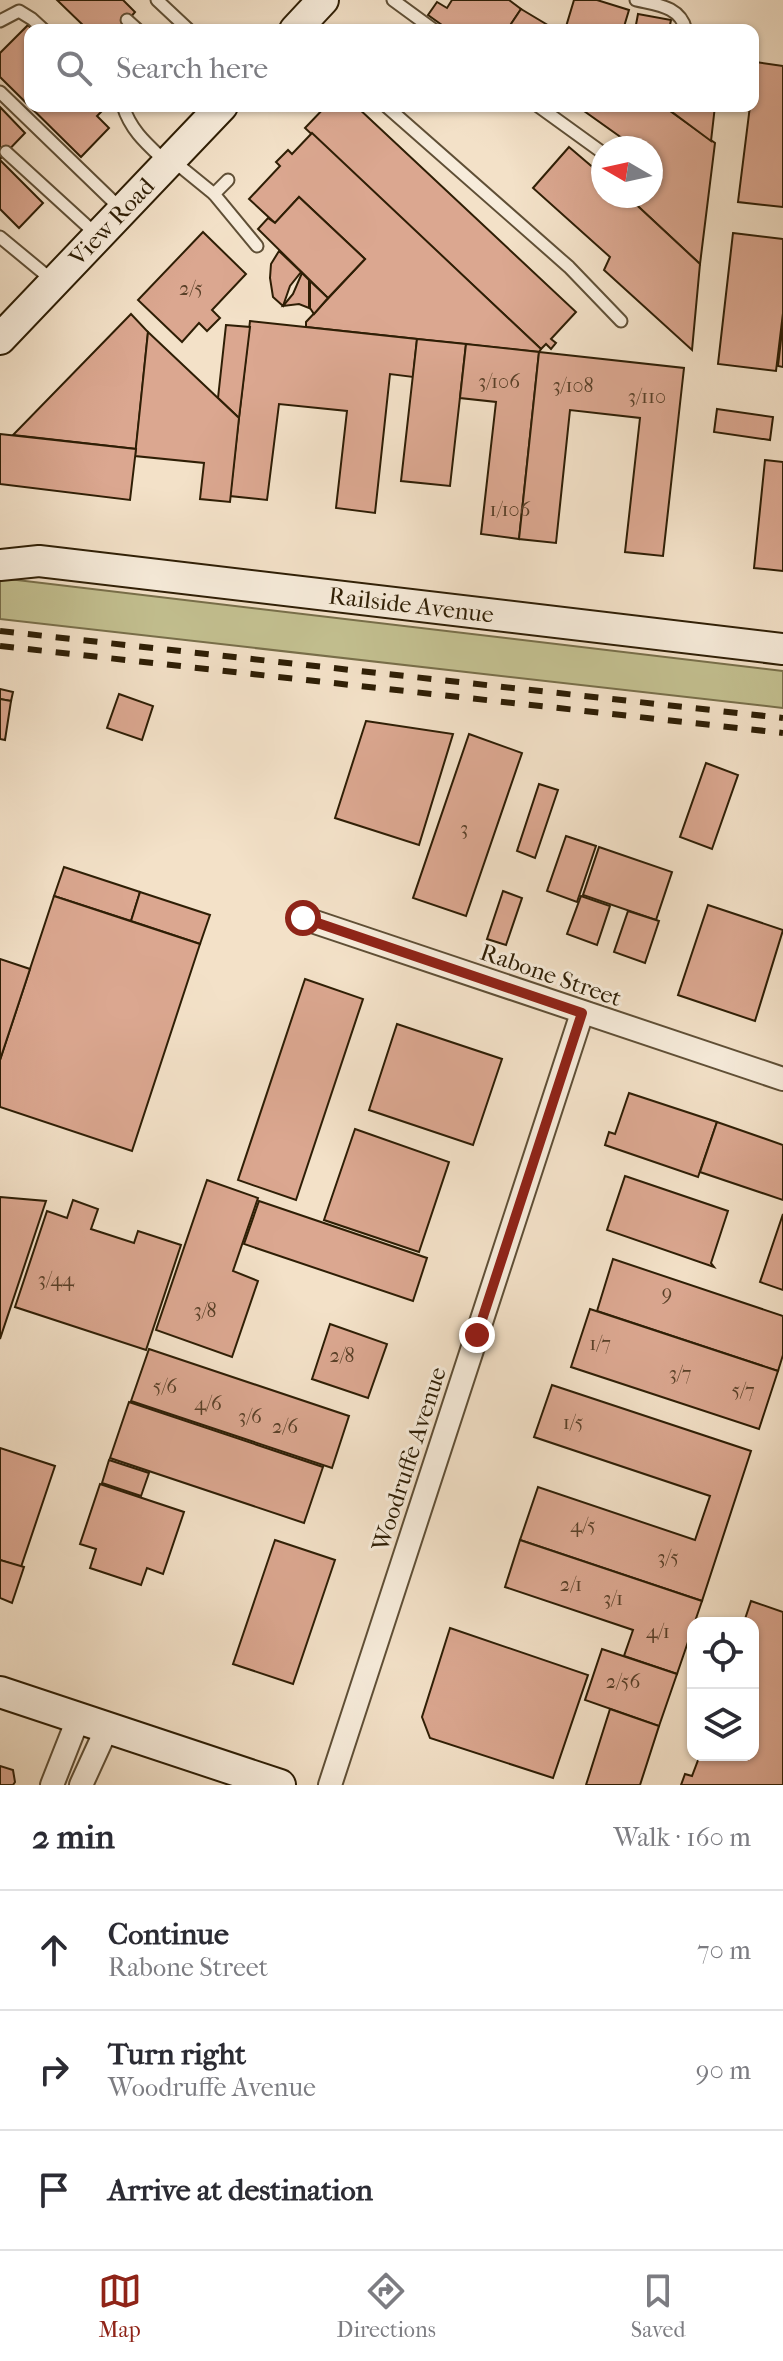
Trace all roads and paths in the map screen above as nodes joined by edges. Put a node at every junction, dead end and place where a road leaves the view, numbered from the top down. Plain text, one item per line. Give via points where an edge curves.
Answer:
1 (157, 0) edge
2 (323, 0) edge
3 (393, 0) edge
4 (636, 0) edge
5 (127, 20) dead end
6 (0, 21) edge
7 (37, 24) edge
8 (131, 24) edge
9 (183, 24) edge
10 (301, 24) edge
11 (426, 24) edge
12 (685, 24) edge
13 (0, 92) edge
14 (125, 112) edge
15 (213, 112) edge
16 (393, 112) edge
17 (546, 112) edge
18 (591, 144) edge
19 (6, 152) dead end
20 (169, 161) junction
21 (228, 180) dead end
22 (214, 194) junction
23 (122, 211) junction
24 (98, 236) junction
25 (0, 237) edge
26 (257, 246) dead end
27 (54, 282) junction
28 (621, 321) dead end
29 (0, 339) edge
30 (0, 547) edge
31 (39, 561) junction
32 (0, 565) edge
33 (783, 649) edge
34 (303, 918) dead end
35 (582, 1013) junction
36 (783, 1079) edge
37 (0, 1692) edge
38 (78, 1719) junction
39 (107, 1728) junction
40 (245, 1779) edge
41 (52, 1785) edge
42 (81, 1785) edge
43 (280, 1785) edge
44 (330, 1785) edge

1 - 9 lane
2 - 10 main road
3 - 11 lane
4 - 12 lane via 674,10
5 - 8 lane
6 - 7 lane via 19,11
13 - 23 lane
14 - 20 lane via 138,135
15 - 20 main road, View Road
16 - 28 lane via 569,267
17 - 18 lane
19 - 24 lane
20 - 22 lane
20 - 23 main road, View Road
21 - 22 lane
22 - 26 lane
23 - 24 main road, View Road
24 - 27 main road, View Road
25 - 27 lane
27 - 29 main road, View Road
30 - 31 main road, Railside Avenue
31 - 32 main road, Railside Avenue
31 - 33 main road, Railside Avenue
34 - 35 street, Rabone Street
35 - 36 street, Rabone Street
35 - 44 street, Woodruffe Avenue
37 - 38 main road
38 - 39 main road
38 - 41 street
39 - 40 main road
39 - 42 street
40 - 43 main road

